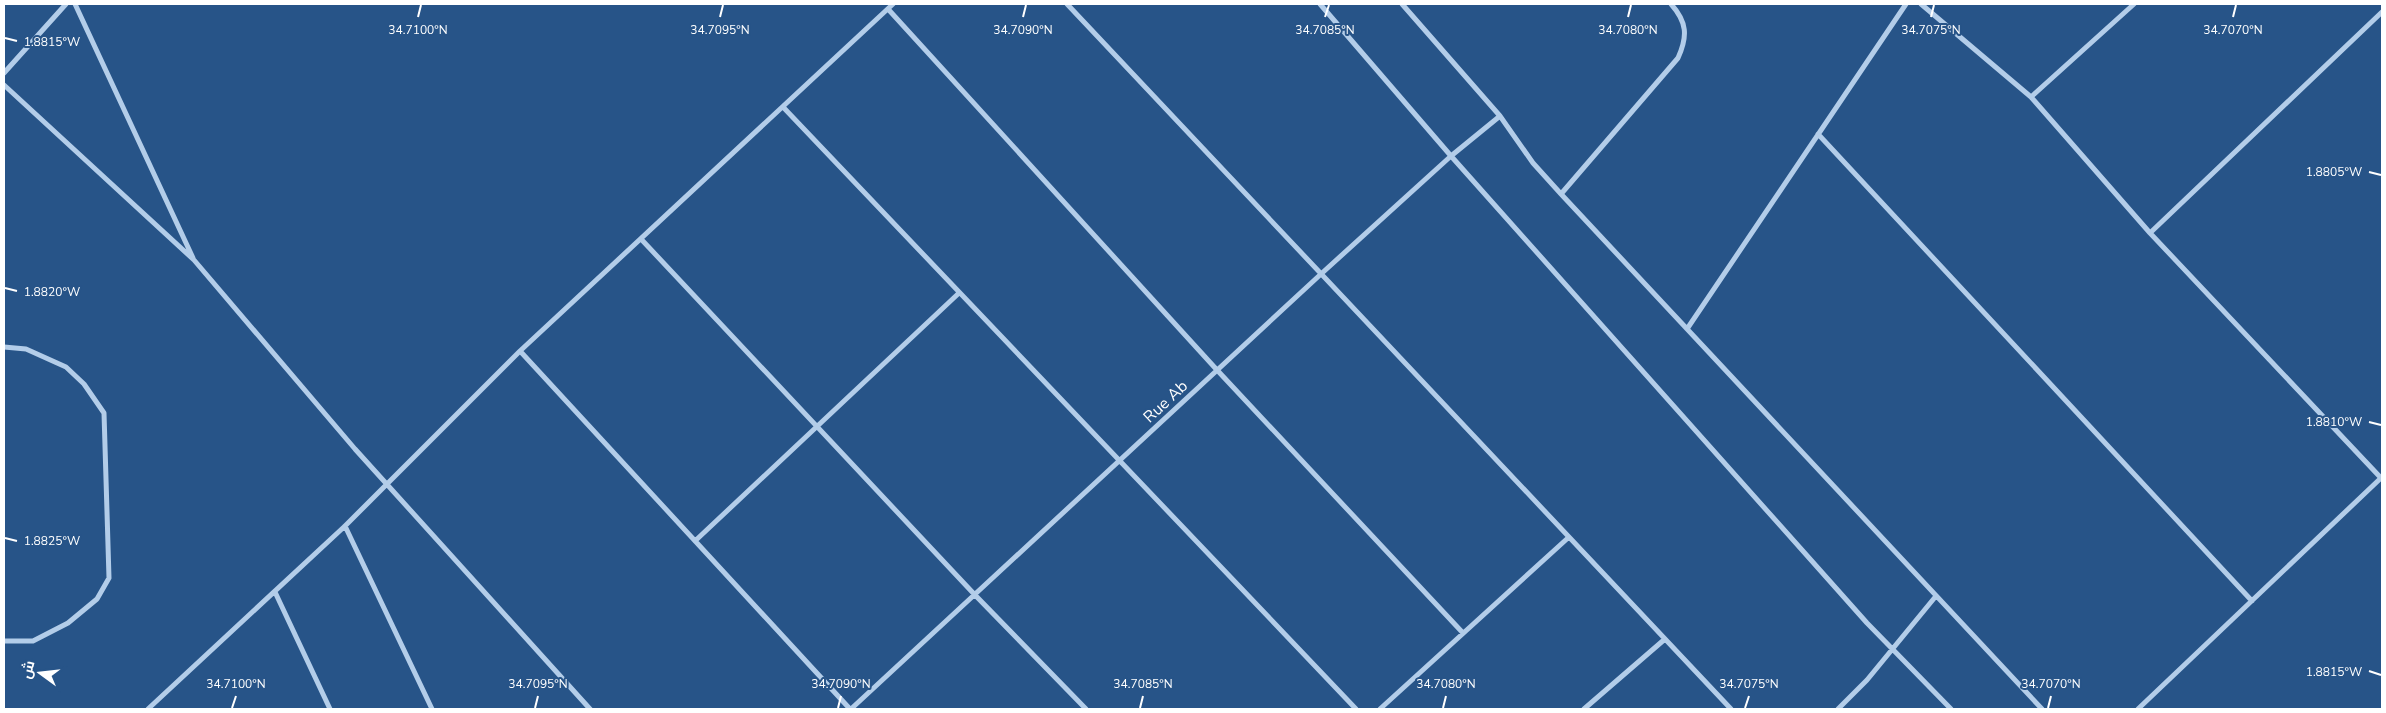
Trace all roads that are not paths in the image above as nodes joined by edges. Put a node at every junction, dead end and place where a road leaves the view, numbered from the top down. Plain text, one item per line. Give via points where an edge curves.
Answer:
1 (66, 4) edge
2 (76, 4) edge
3 (893, 4) edge
4 (1067, 4) edge
5 (1320, 4) edge
6 (1402, 4) edge
7 (1670, 4) edge
8 (1906, 4) edge
9 (1921, 4) edge
10 (2134, 4) edge
11 (888, 9) junction
12 (2382, 12) edge
13 (4, 73) edge
14 (4, 85) edge
15 (2031, 97) junction
16 (783, 107) junction
17 (1500, 116) junction
18 (1818, 134) junction
19 (1452, 156) junction
20 (1561, 194) junction
21 (2150, 233) junction
22 (641, 239) junction
23 (194, 260) junction
24 (1321, 274) junction
25 (959, 293) junction
26 (1687, 329) junction
27 (4, 347) edge
28 (520, 351) junction
29 (1217, 370) junction
30 (817, 426) junction
31 (1119, 460) junction
32 (2382, 478) edge
33 (387, 483) junction
34 (345, 526) junction
35 (1569, 537) junction
36 (695, 541) junction
37 (275, 592) junction
38 (974, 595) junction
39 (1936, 596) junction
40 (2252, 601) junction
41 (1464, 633) junction
42 (1665, 639) junction
43 (4, 641) edge
44 (1893, 649) junction
45 (148, 709) edge
46 (330, 709) edge
47 (432, 709) edge
48 (590, 709) edge
49 (851, 709) edge
50 (1086, 709) edge
51 (1356, 709) edge
52 (1380, 709) edge
53 (1584, 709) edge
54 (1731, 709) edge
55 (1838, 709) edge
56 (1951, 709) edge
57 (2042, 709) edge
58 (2138, 709) edge

1 - 13 street
2 - 23 street
3 - 11 street
4 - 24 street
5 - 19 street
6 - 17 street
7 - 20 street via 1683,20 1686,32 1678,58
8 - 18 street
9 - 15 street
10 - 15 street
11 - 16 street
11 - 29 street
12 - 21 street
14 - 23 street
15 - 21 street
16 - 22 street
16 - 25 street
17 - 19 street, Rue Ab
17 - 20 street
18 - 26 street
18 - 40 street
19 - 24 street, Rue Ab
19 - 44 street
20 - 26 street
21 - 32 street
22 - 28 street
22 - 30 street
23 - 33 street
24 - 29 street, Rue Ab
24 - 35 street
25 - 30 street
25 - 31 street
26 - 39 street
27 - 43 street via 26,349 66,367 84,384 104,413 109,578 97,600 68,623 32,641
28 - 33 street
28 - 36 street
29 - 31 street, Rue Ab
29 - 41 street
30 - 36 street
30 - 38 street
31 - 38 street, Rue Ab
31 - 51 street
32 - 40 street
33 - 34 street
33 - 48 street
34 - 37 street
34 - 47 street
35 - 41 street
35 - 42 street
36 - 49 street
37 - 45 street
37 - 46 street
38 - 49 street, Rue Ab
38 - 50 street
39 - 44 street
39 - 57 street
40 - 58 street
41 - 52 street
42 - 53 street
42 - 54 street
44 - 55 street
44 - 56 street

